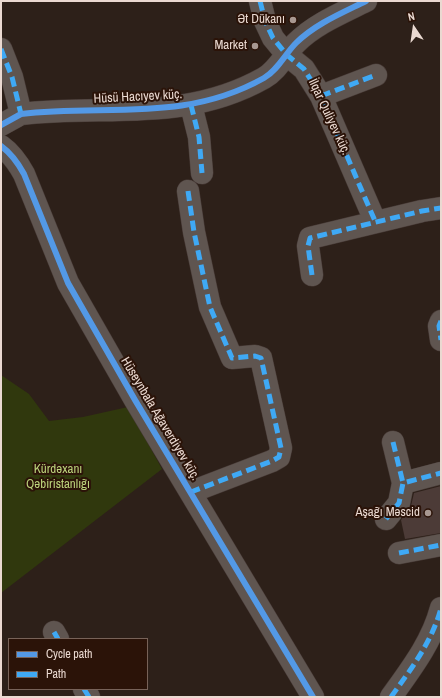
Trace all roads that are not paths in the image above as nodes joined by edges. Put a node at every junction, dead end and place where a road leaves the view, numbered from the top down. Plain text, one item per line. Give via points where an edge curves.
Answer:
1 (260, 1) edge
2 (366, 1) edge
3 (1, 49) edge
4 (287, 55) junction
5 (376, 75) dead end
6 (321, 96) junction
7 (192, 105) junction
8 (21, 114) junction
9 (1, 125) edge
10 (1, 146) edge
11 (202, 173) dead end
12 (188, 191) dead end
13 (441, 208) edge
14 (376, 222) junction
15 (312, 275) dead end
16 (441, 320) edge
17 (441, 340) edge
18 (393, 442) dead end
19 (441, 473) edge
20 (403, 483) junction
21 (191, 492) junction
22 (386, 519) dead end
23 (441, 545) edge
24 (399, 553) dead end
25 (441, 608) edge
26 (313, 697) edge
27 (391, 697) edge

1 - 4 street, İlqar Quliyev küç. via 273,38
2 - 4 street, Hüsü Hacıyev küç. via 325,22 296,43
3 - 8 street via 12,77
4 - 6 street, İlqar Quliyev küç. via 304,69
4 - 7 street, Hüsü Hacıyev küç. via 277,68 251,85
5 - 6 street
6 - 14 street, İlqar Quliyev küç.
7 - 8 street, Hüsü Hacıyev küç. via 164,109
7 - 11 street via 199,137
8 - 9 street, Hüsü Hacıyev küç.
10 - 21 street, Hüseynbala Ağaverdiyev küç. via 17,161 68,283
12 - 21 street via 210,307 232,358 261,358 281,448 280,456 272,461
13 - 14 street
14 - 15 street via 310,238 308,246
16 - 17 street
18 - 20 street
19 - 20 street
20 - 22 street via 399,503
21 - 26 street, Hüseynbala Ağaverdiyev küç.
23 - 24 street
25 - 27 street via 434,630 422,652

